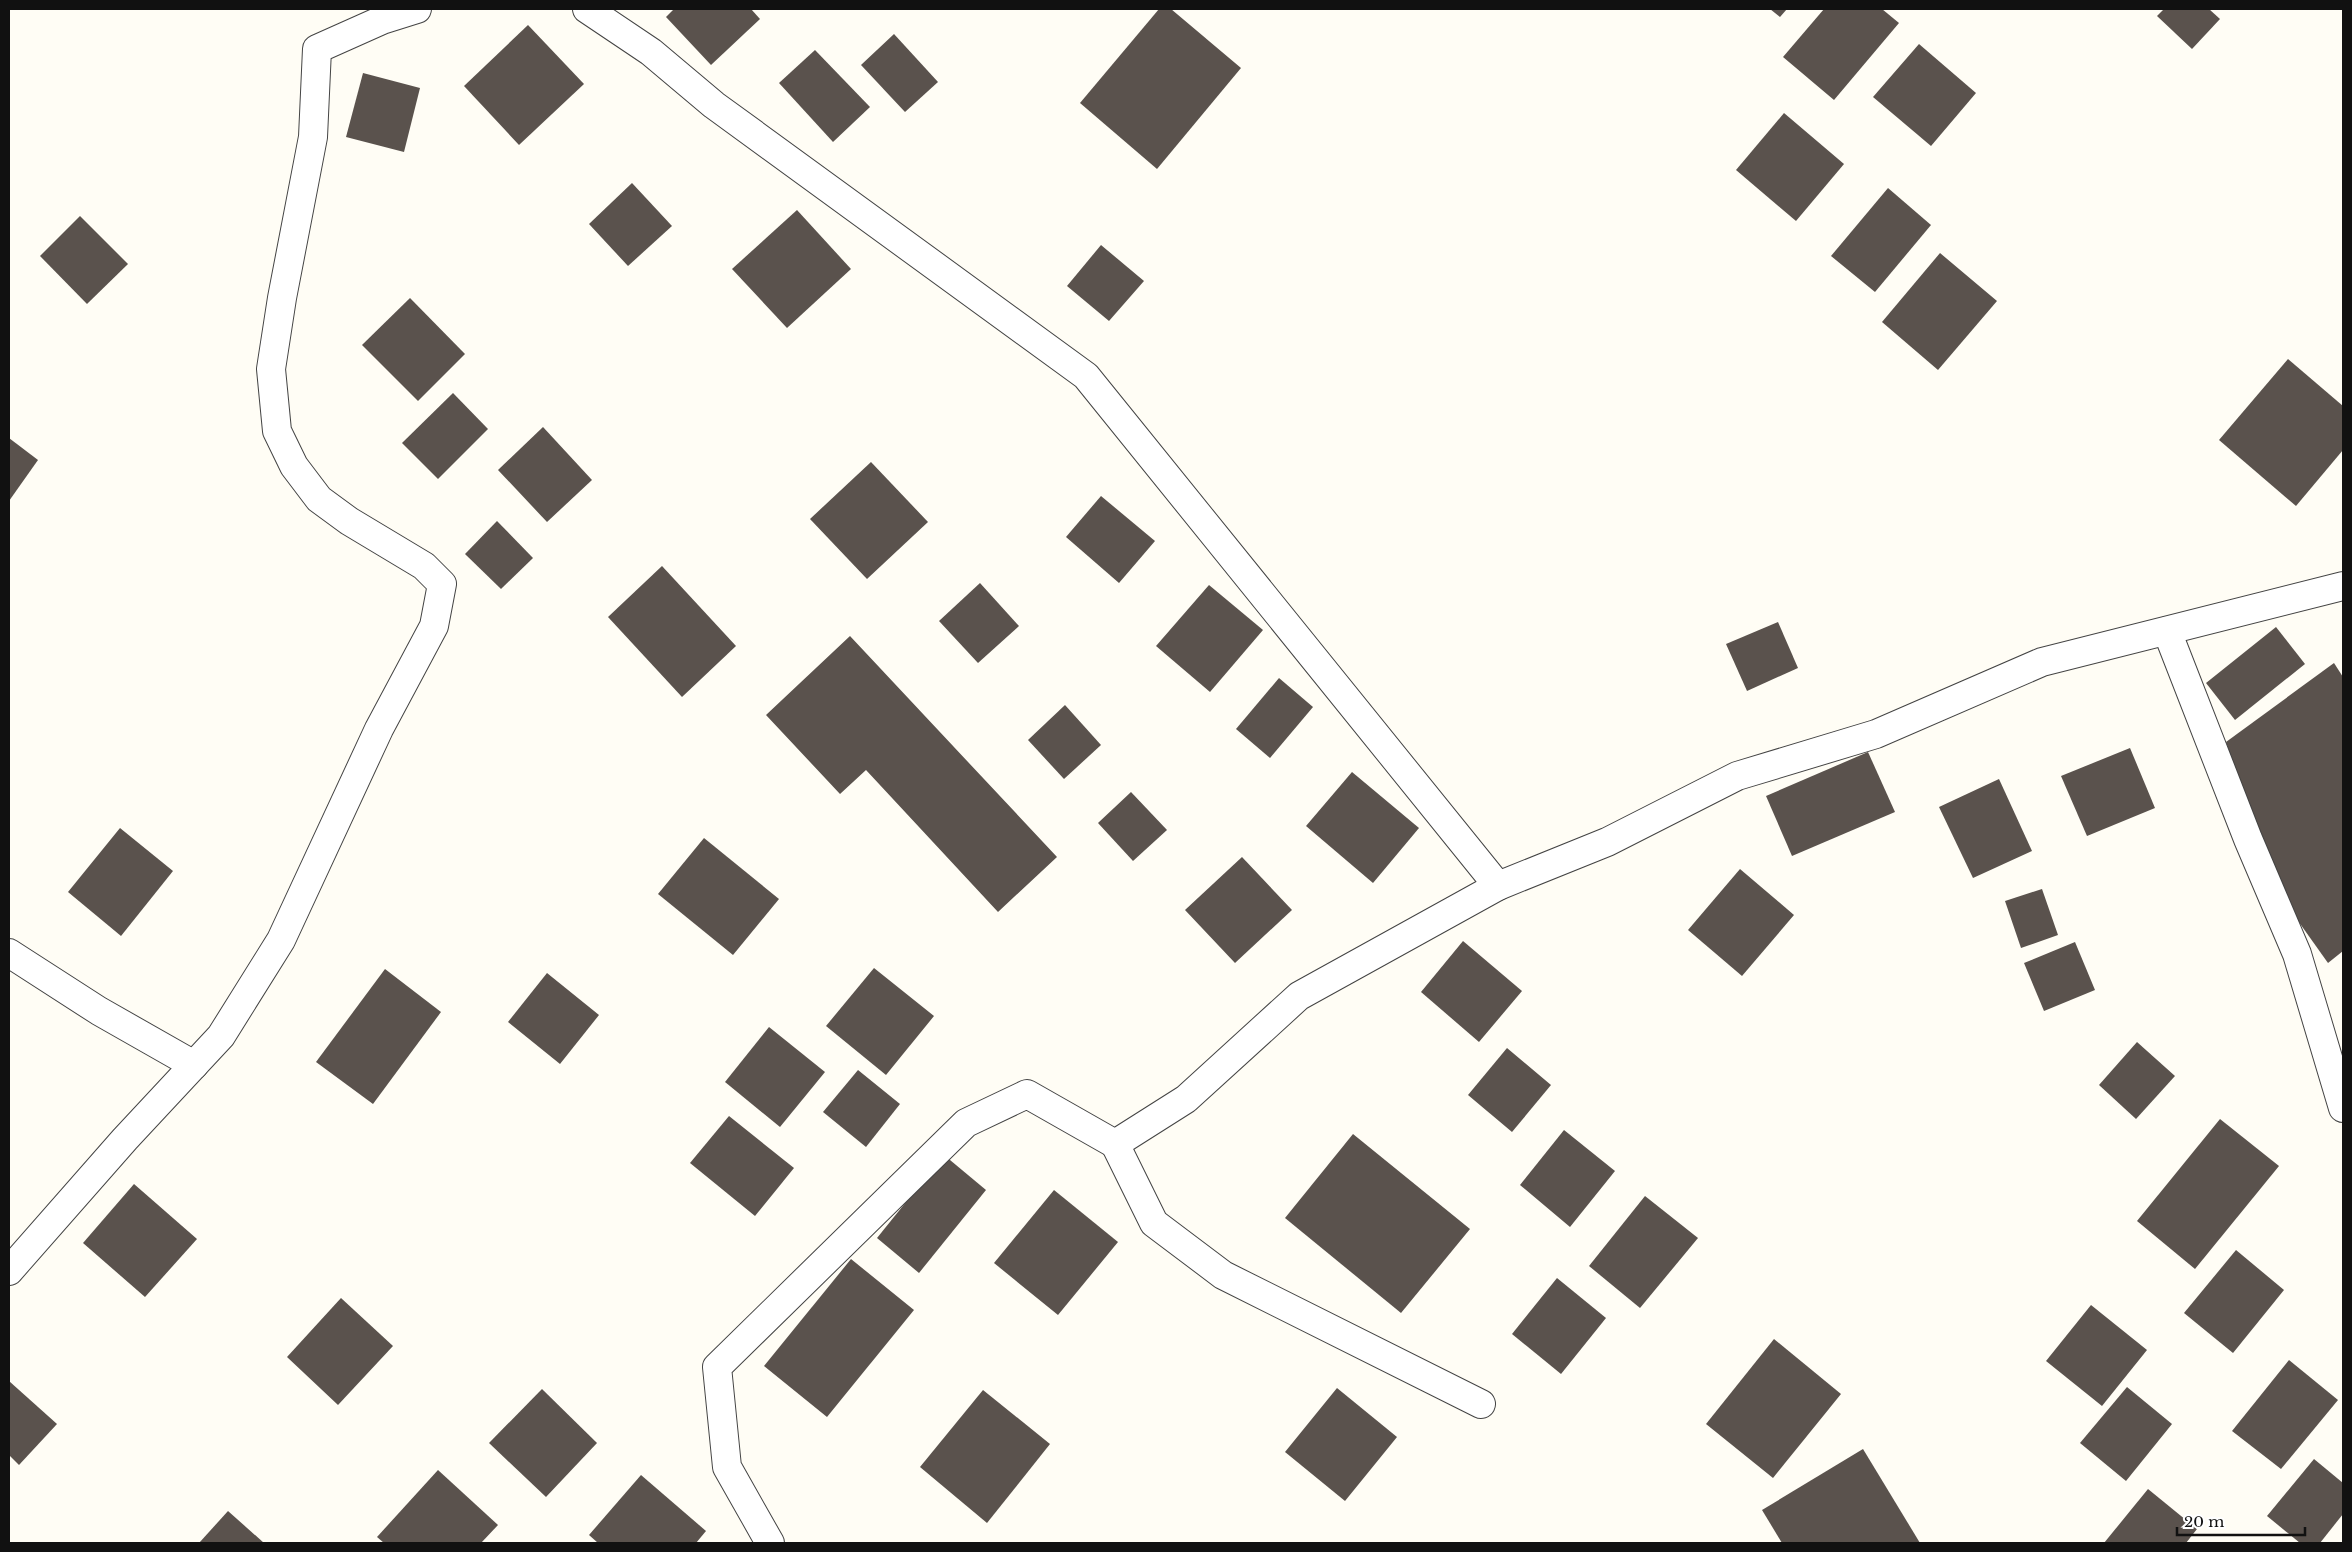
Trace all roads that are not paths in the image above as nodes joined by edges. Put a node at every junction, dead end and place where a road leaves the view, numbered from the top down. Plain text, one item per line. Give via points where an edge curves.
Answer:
1 (417, 9) edge
2 (587, 9) edge
3 (385, 14) edge
4 (2343, 586) edge
5 (2167, 631) junction
6 (1498, 886) junction
7 (9, 953) edge
8 (194, 1065) junction
9 (2343, 1108) edge
10 (1115, 1144) junction
11 (9, 1271) edge
12 (1482, 1404) dead end
13 (770, 1543) edge

1 - 3 street
2 - 6 street via 651,52 714,105 1086,376
3 - 8 street via 317,49 313,137 271,370 275,413 277,431 294,466 318,499 424,566 442,584 434,626 379,729 281,940 221,1036
4 - 5 street
5 - 6 street via 2042,662 1876,734 1737,776 1607,842
5 - 9 street via 2248,839 2297,954
6 - 10 street via 1299,996 1186,1099
7 - 8 street via 99,1011
8 - 11 street via 124,1139
10 - 12 street via 1154,1223 1222,1275
10 - 13 street via 1026,1094 966,1123 717,1366 727,1467

